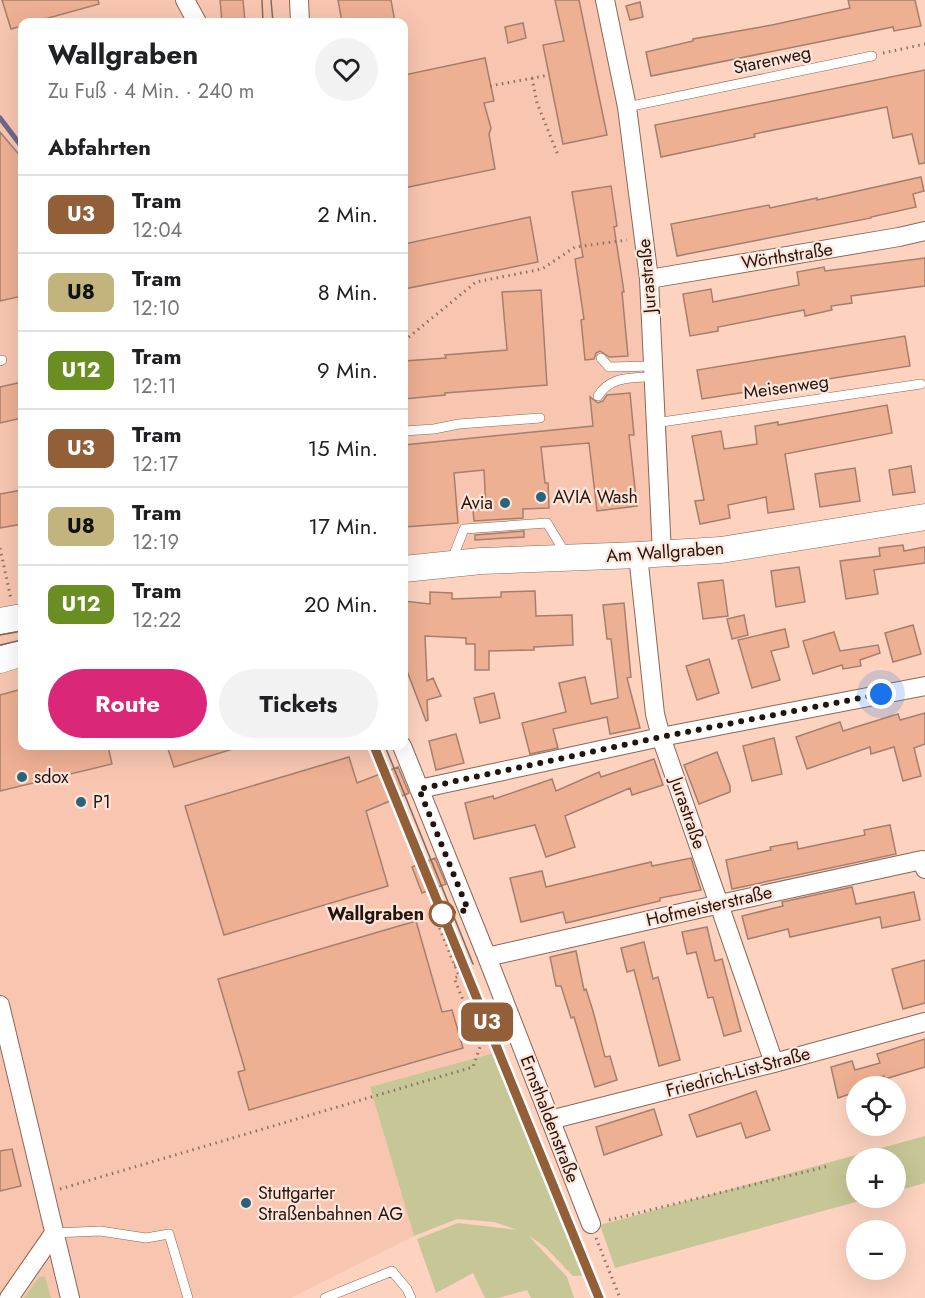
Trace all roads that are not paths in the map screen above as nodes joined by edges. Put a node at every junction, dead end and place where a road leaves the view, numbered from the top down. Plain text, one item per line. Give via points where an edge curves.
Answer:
1 (185, 0) edge
2 (298, 0) edge
3 (605, 0) edge
4 (194, 18) edge
5 (300, 18) edge
6 (872, 56) road end
7 (627, 107) junction
8 (925, 231) edge
9 (649, 279) junction
10 (601, 358) dead end
11 (653, 371) junction
12 (921, 384) dead end
13 (598, 396) dead end
14 (540, 418) dead end
15 (656, 423) junction
16 (408, 431) edge
17 (925, 517) edge
18 (650, 555) junction
19 (568, 558) junction
20 (450, 564) junction
21 (408, 569) edge
22 (18, 654) edge
23 (0, 660) edge
24 (925, 686) edge
25 (661, 737) junction
26 (404, 750) edge
27 (419, 789) junction
28 (925, 869) edge
29 (720, 904) junction
30 (487, 957) junction
31 (0, 1005) edge
32 (925, 1022) edge
33 (774, 1063) junction
34 (550, 1120) junction
35 (591, 1224) road end
36 (54, 1233) junction
37 (9, 1298) edge
38 (70, 1298) edge
39 (188, 1298) edge
40 (325, 1298) edge
41 (411, 1298) edge

1 - 4 street
2 - 5 street
3 - 7 street, Jurastraße
6 - 7 lane, Starenweg
7 - 9 street, Jurastraße
8 - 9 street, Wörthstraße
9 - 11 street, Jurastraße
10 - 11 lane via 609,367
11 - 13 lane via 615,380
11 - 15 street, Jurastraße
12 - 15 lane, Meisenweg
14 - 16 lane
15 - 18 street, Jurastraße
17 - 18 street, Am Wallgraben via 721,549
18 - 19 street, Am Wallgraben
18 - 25 street, Jurastraße via 655,714
19 - 20 street, Am Wallgraben
19 - 20 lane via 547,523 464,529
20 - 21 street, Am Wallgraben
22 - 23 street
24 - 25 street
25 - 27 street
25 - 29 street, Jurastraße
26 - 27 street, Ernsthaldenstraße
27 - 30 street, Ernsthaldenstraße
28 - 29 street, Hofmeisterstraße via 922,860
29 - 30 street, Hofmeisterstraße
29 - 33 street, Jurastraße
30 - 34 street, Ernsthaldenstraße
31 - 36 street
32 - 33 street, Friedrich-List-Straße
33 - 34 street, Friedrich-List-Straße
34 - 35 street, Ernsthaldenstraße
36 - 37 street
36 - 38 street
36 - 39 lane via 100,1231 146,1238 169,1234
40 - 41 lane via 392,1271

